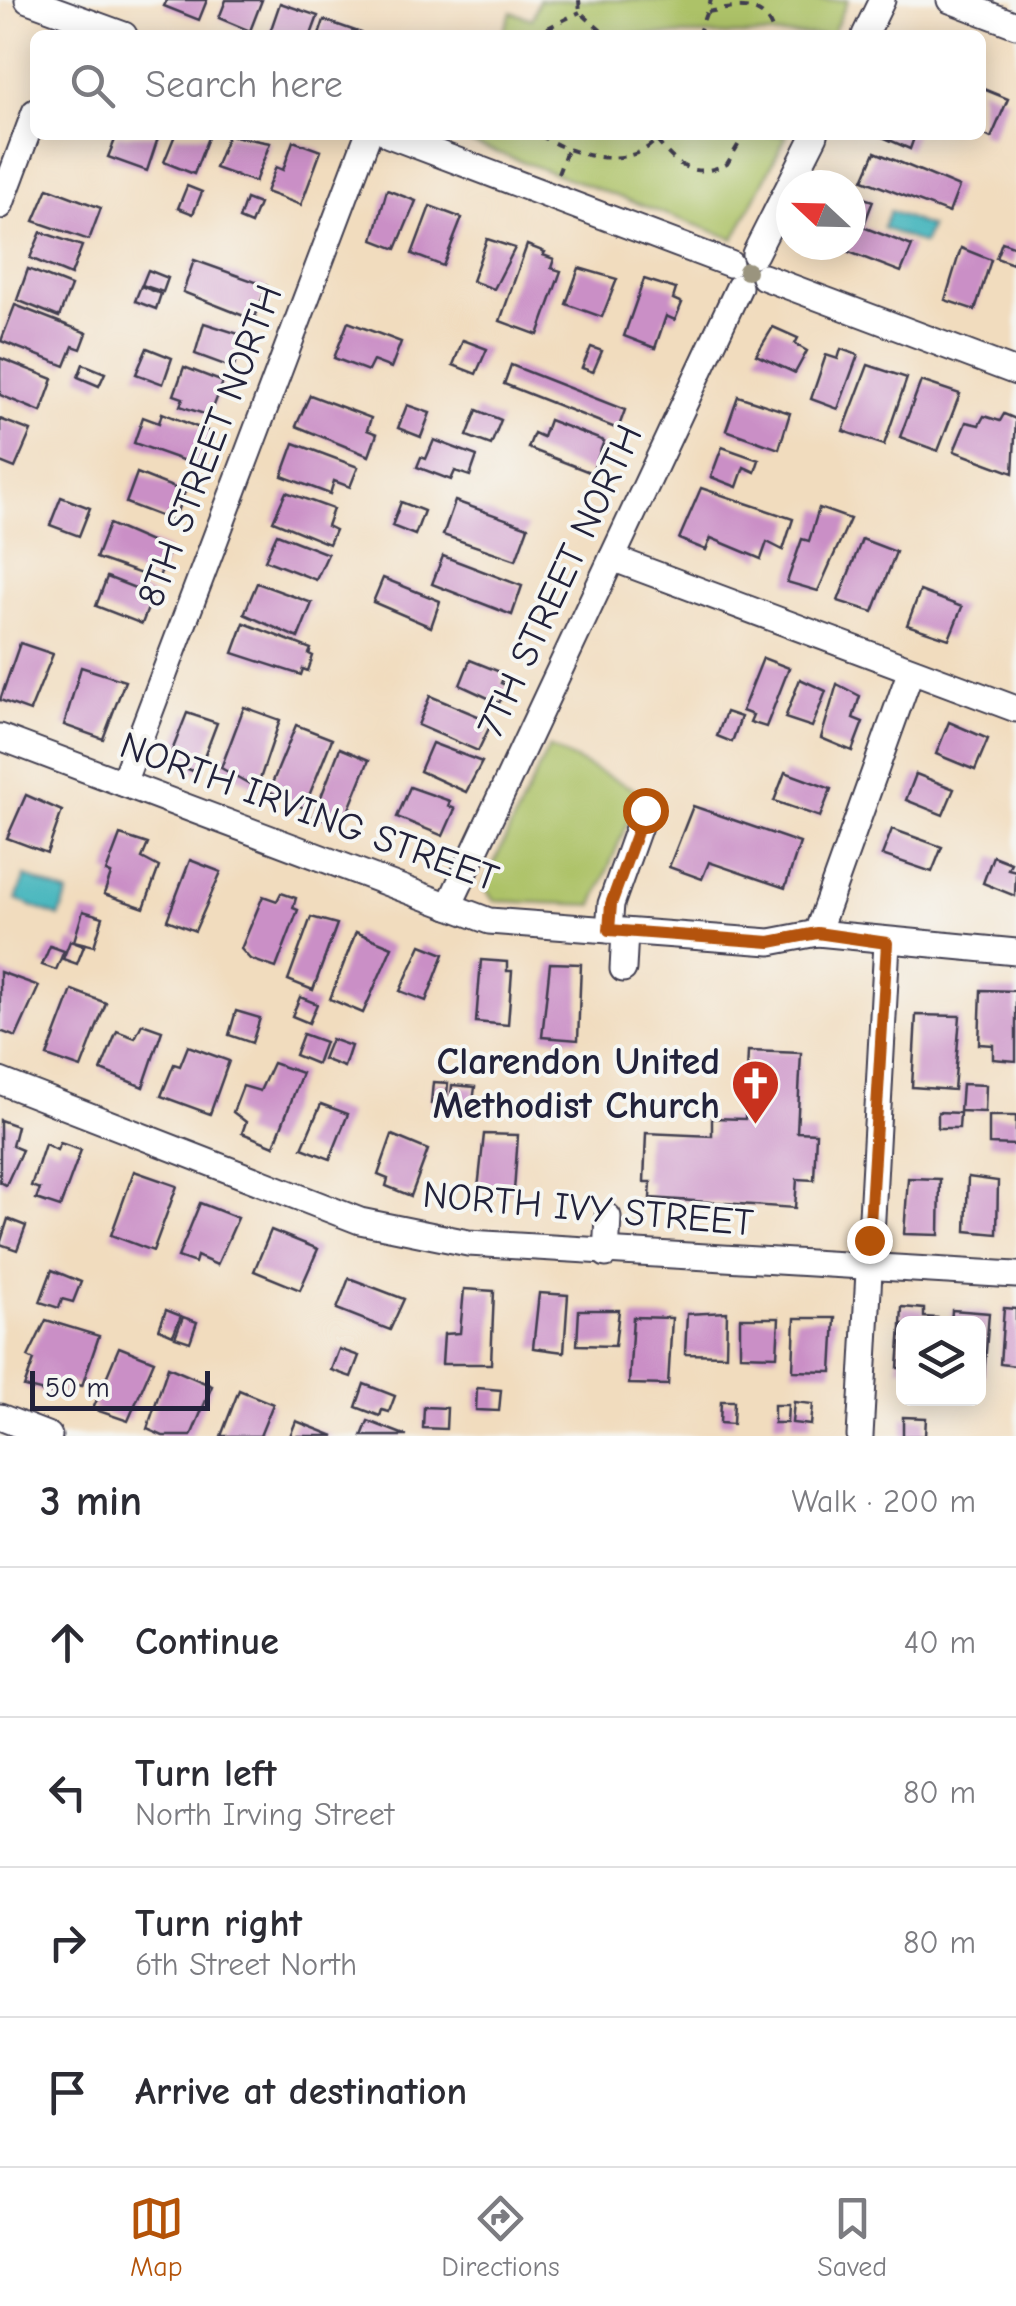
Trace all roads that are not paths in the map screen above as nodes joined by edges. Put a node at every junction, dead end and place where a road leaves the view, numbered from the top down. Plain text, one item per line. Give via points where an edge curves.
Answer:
1 (28, 0) edge
2 (882, 0) edge
3 (950, 0) edge
4 (70, 17) edge
5 (1016, 25) edge
6 (109, 30) edge
7 (867, 30) edge
8 (30, 125) edge
9 (366, 140) edge
10 (401, 140) edge
11 (813, 140) edge
12 (0, 206) edge
13 (760, 266) junction
14 (734, 276) junction
15 (1016, 372) edge
16 (612, 558) junction
17 (910, 673) junction
18 (1016, 709) edge
19 (0, 737) edge
20 (122, 783) junction
21 (645, 810) dead end
22 (449, 906) junction
23 (617, 931) junction
24 (817, 933) junction
25 (887, 943) junction
26 (1016, 952) edge
27 (623, 969) dead end
28 (0, 1082) edge
29 (608, 1218) dead end
30 (606, 1254) junction
31 (868, 1268) junction
32 (1016, 1274) edge
33 (0, 1418) edge
34 (49, 1436) edge
35 (860, 1436) edge

1 - 4 street
2 - 7 street
3 - 5 street
4 - 6 street
8 - 12 street
9 - 20 street, 8TH STREET NORTH
10 - 14 street
11 - 13 street
13 - 14 street via 738,255
13 - 15 street
14 - 16 street, 7TH STREET NORTH
16 - 17 street via 724,614
16 - 22 street, 7TH STREET NORTH
17 - 18 street
17 - 24 street
19 - 20 street, NORTH IRVING STREET
20 - 22 street, NORTH IRVING STREET
21 - 23 street via 611,904
22 - 23 street, NORTH IRVING STREET via 489,921
23 - 24 street, NORTH IRVING STREET via 770,942
23 - 27 street
24 - 25 street, NORTH IRVING STREET
25 - 26 street, NORTH IRVING STREET
25 - 31 street
28 - 30 street, NORTH IVY STREET via 360,1221 468,1242
29 - 30 street
30 - 31 street, NORTH IVY STREET
31 - 32 street, NORTH IVY STREET
31 - 35 street
33 - 34 street

